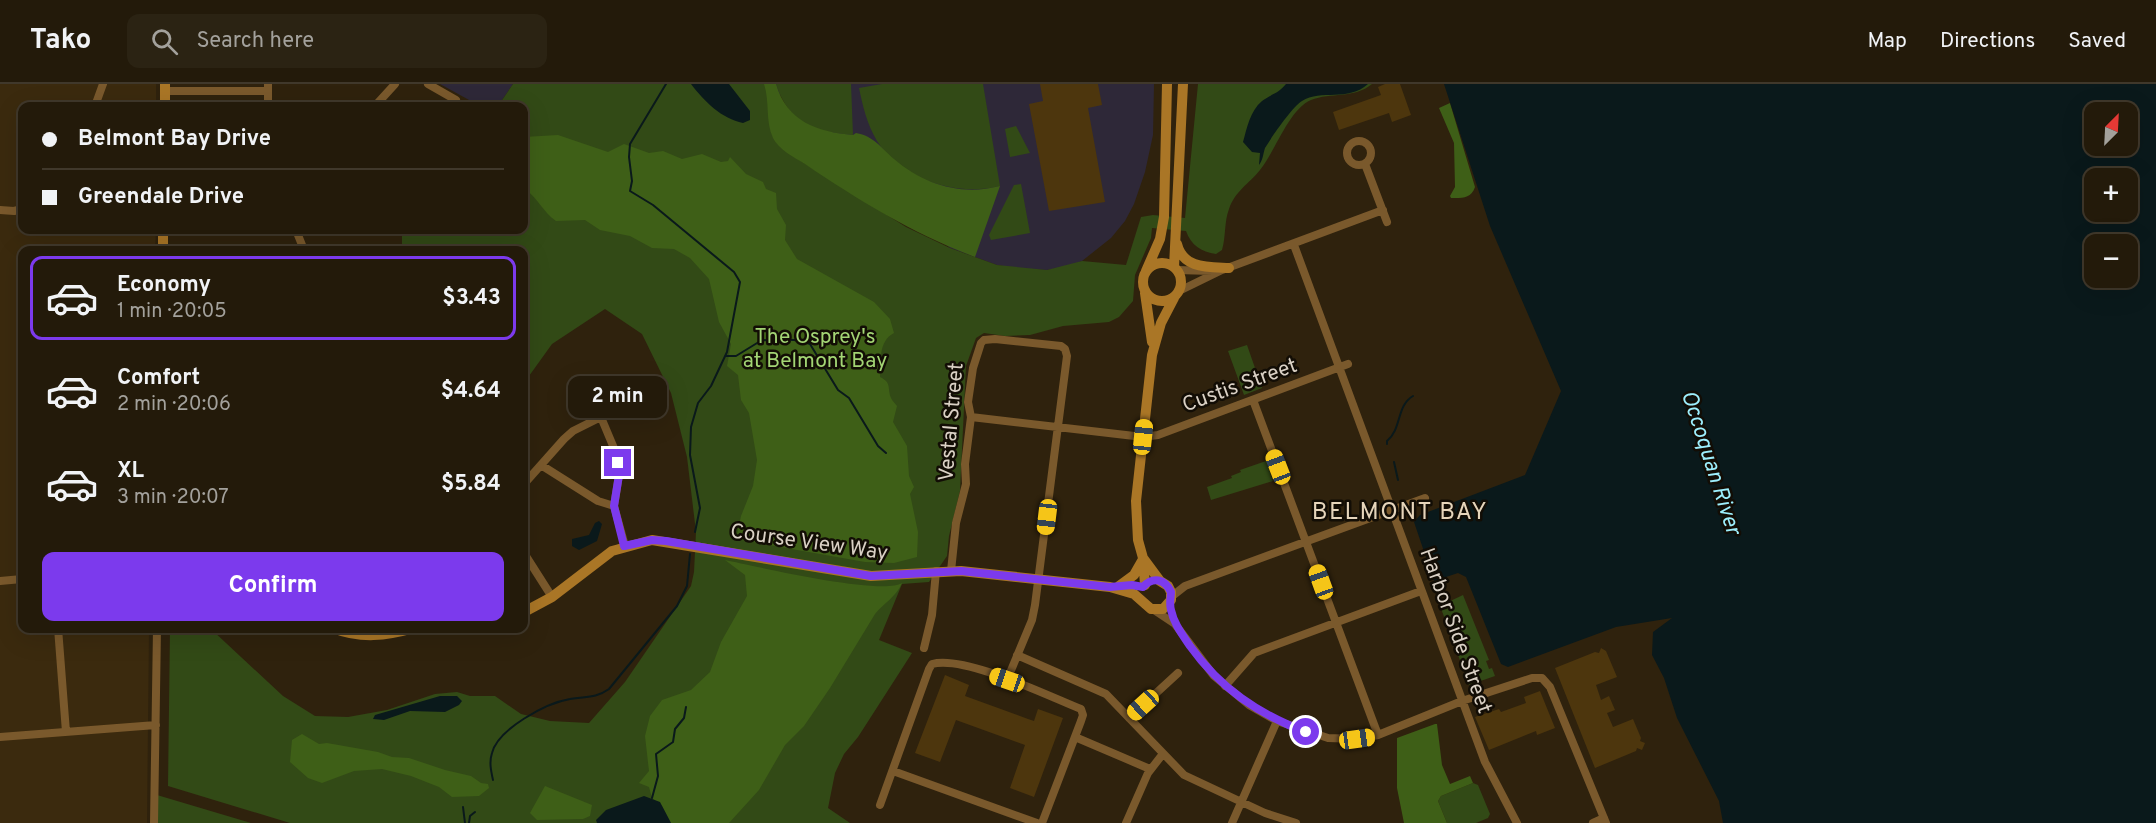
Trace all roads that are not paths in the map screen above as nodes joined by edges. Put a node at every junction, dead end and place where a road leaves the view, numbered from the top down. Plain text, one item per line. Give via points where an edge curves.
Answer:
1 (103, 84) edge
2 (395, 84) edge
3 (428, 84) edge
4 (1167, 84) edge
5 (1184, 84) edge
6 (165, 87) edge
7 (268, 88) edge
8 (456, 100) dead end
9 (96, 102) edge
10 (379, 102) edge
11 (1365, 164) dead end
12 (0, 210) edge
13 (18, 210) edge
14 (1383, 210) junction
15 (1387, 222) dead end
16 (1176, 235) junction
17 (1294, 245) junction
18 (1175, 269) junction
19 (1226, 269) junction
20 (1146, 271) junction
21 (1145, 293) junction
22 (1177, 294) junction
23 (1152, 355) junction
24 (1348, 364) dead end
25 (1339, 368) junction
26 (585, 379) dead end
27 (1253, 400) junction
28 (601, 417) junction
29 (971, 417) junction
30 (1058, 427) junction
31 (1143, 437) junction
32 (541, 465) junction
33 (528, 480) edge
34 (1425, 498) dead end
35 (614, 506) junction
36 (1392, 510) junction
37 (1306, 541) junction
38 (624, 546) junction
39 (1143, 558) junction
40 (528, 559) edge
41 (936, 571) junction
42 (951, 571) junction
43 (18, 579) edge
44 (1039, 579) junction
45 (0, 581) edge
46 (1163, 582) junction
47 (1144, 586) junction
48 (1185, 586) junction
49 (1115, 587) junction
50 (1421, 591) junction
51 (552, 597) junction
52 (1170, 600) junction
53 (1142, 601) junction
54 (528, 610) edge
55 (1154, 610) junction
56 (1337, 623) junction
57 (1175, 624) junction
58 (58, 633) edge
59 (157, 633) edge
60 (366, 633) edge
61 (393, 633) edge
62 (924, 648) dead end
63 (1017, 655) junction
64 (1178, 674) dead end
65 (1007, 680) junction
66 (1225, 686) junction
67 (1462, 701) junction
68 (1128, 718) junction
69 (1277, 721) junction
70 (156, 724) junction
71 (66, 732) junction
72 (1378, 735) junction
73 (0, 737) edge
74 (1075, 737) junction
75 (1162, 755) junction
76 (1150, 769) junction
77 (893, 771) junction
78 (1241, 802) junction
79 (880, 805) dead end
80 (1605, 821) edge
81 (154, 823) edge
82 (1037, 823) edge
83 (1042, 823) edge
84 (1126, 823) edge
85 (1232, 823) edge
86 (1296, 823) edge
87 (1517, 823) edge
88 (1593, 823) edge

1 - 9 street
2 - 10 street
3 - 8 street
4 - 20 street via 1164,217 1160,239
5 - 16 street
6 - 7 street
11 - 14 street
12 - 13 street
14 - 15 street
14 - 17 street
16 - 18 street
16 - 19 street via 1180,253 1191,263
17 - 19 street
17 - 25 street, Harbor Side Street
18 - 19 street
18 - 20 street via 1159,263
18 - 22 street via 1181,281
19 - 22 street
20 - 21 street via 1142,280
21 - 22 street via 1158,302
21 - 23 street
22 - 23 street via 1161,323
23 - 31 street
24 - 25 street, Custis Street
25 - 27 street, Custis Street
25 - 36 street, Harbor Side Street
26 - 28 street
27 - 31 street, Custis Street
27 - 37 street
28 - 32 street via 573,431
28 - 35 street via 618,463
29 - 30 street
29 - 30 street, Vestal Street via 968,402 973,368 984,340 1055,345 1065,349 1067,356
29 - 42 street, Vestal Street via 965,490 956,523
30 - 31 street
30 - 44 street, Vestal Street
31 - 39 street via 1136,515
32 - 33 street
32 - 35 street via 598,501
34 - 36 street
35 - 38 street
36 - 37 street
36 - 50 street, Harbor Side Street
37 - 48 street
37 - 56 street
38 - 41 street, Course View Way via 666,541 871,576
38 - 51 street, Course View Way via 603,556
39 - 46 street
39 - 47 street
39 - 49 street via 1134,575
40 - 51 street
41 - 42 street, Course View Way
41 - 62 street
42 - 44 street, Course View Way
43 - 45 street
44 - 49 street, Course View Way
44 - 63 street, Vestal Street via 1032,620
46 - 47 street via 1151,581
46 - 48 street
46 - 52 street via 1171,592
47 - 49 street, Course View Way
47 - 53 street
48 - 52 street
49 - 53 street, Course View Way
50 - 56 street
50 - 67 street, Harbor Side Street
51 - 54 street, Course View Way
52 - 55 street via 1163,609
52 - 57 street
53 - 55 street
55 - 57 street
56 - 66 street via 1254,653
56 - 72 street
57 - 66 street via 1204,665
58 - 71 street
59 - 70 street
60 - 61 street
63 - 65 street, Vestal Street
63 - 68 street via 1101,691
64 - 68 street
65 - 74 street via 1082,710
65 - 77 street via 970,667 932,664
66 - 69 street
67 - 72 street
67 - 80 street via 1532,678 1545,680
67 - 87 street, Harbor Side Street via 1485,762
68 - 75 street
69 - 72 street via 1328,738
69 - 78 street
70 - 71 street
70 - 81 street
71 - 73 street
74 - 76 street
74 - 83 street
75 - 76 street
75 - 78 street via 1184,776
76 - 84 street
77 - 79 street
77 - 82 street
78 - 85 street
78 - 86 street
80 - 88 street

